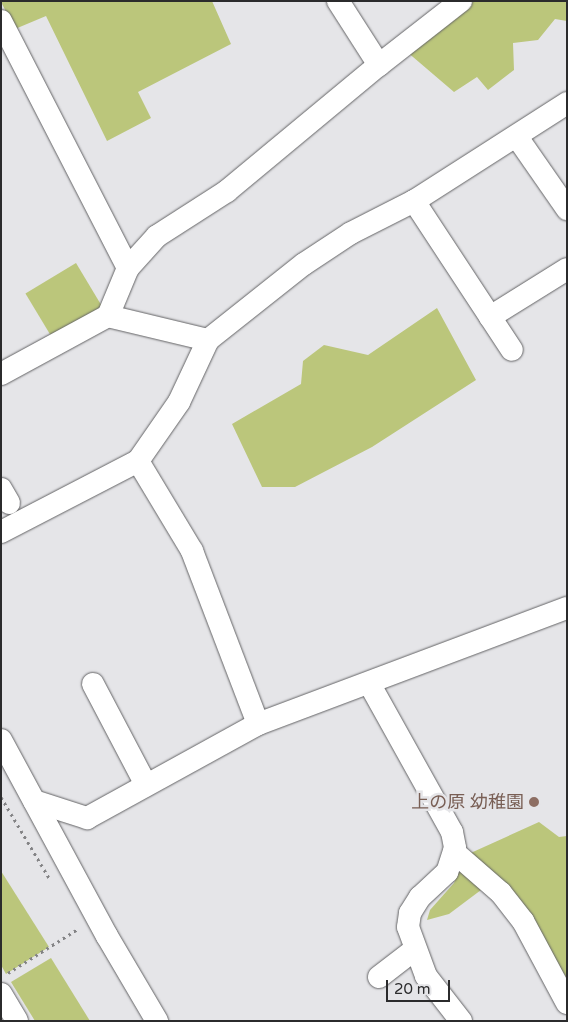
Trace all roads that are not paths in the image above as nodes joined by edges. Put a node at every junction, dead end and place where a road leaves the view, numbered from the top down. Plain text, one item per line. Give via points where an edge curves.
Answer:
1 (338, 1) edge
2 (447, 6) edge
3 (1, 20) edge
4 (378, 65) junction
5 (567, 103) edge
6 (517, 137) junction
7 (414, 201) junction
8 (567, 209) edge
9 (128, 268) junction
10 (567, 269) edge
11 (108, 316) junction
12 (490, 317) junction
13 (208, 340) junction
14 (512, 350) dead end
15 (1, 374) edge
16 (138, 461) junction
17 (1, 532) edge
18 (567, 608) edge
19 (369, 683) junction
20 (93, 684) dead end
21 (258, 724) junction
22 (1, 740) edge
23 (146, 785) junction
24 (34, 801) junction
25 (454, 852) junction
26 (414, 950) junction
27 (379, 978) dead end
28 (1, 994) edge
29 (567, 1003) edge
30 (17, 1021) edge
31 (157, 1021) edge
32 (461, 1021) edge

1 - 4 street
2 - 4 street
3 - 9 street
4 - 9 street via 227,191 157,236
5 - 6 street
6 - 7 street
6 - 8 street
7 - 12 street
7 - 13 street via 351,233 304,264
9 - 11 street
10 - 12 street
11 - 13 street
11 - 15 street
12 - 14 street
13 - 16 street via 179,402
16 - 17 street
16 - 21 street via 192,550
18 - 19 street
19 - 21 street
19 - 25 street via 452,832
20 - 23 street
21 - 23 street
22 - 24 street
23 - 24 street via 86,818
24 - 31 street
25 - 26 street via 447,872 420,897 410,913 408,927
25 - 29 street via 502,893 523,921
26 - 27 street
26 - 32 street via 426,976
28 - 30 street

